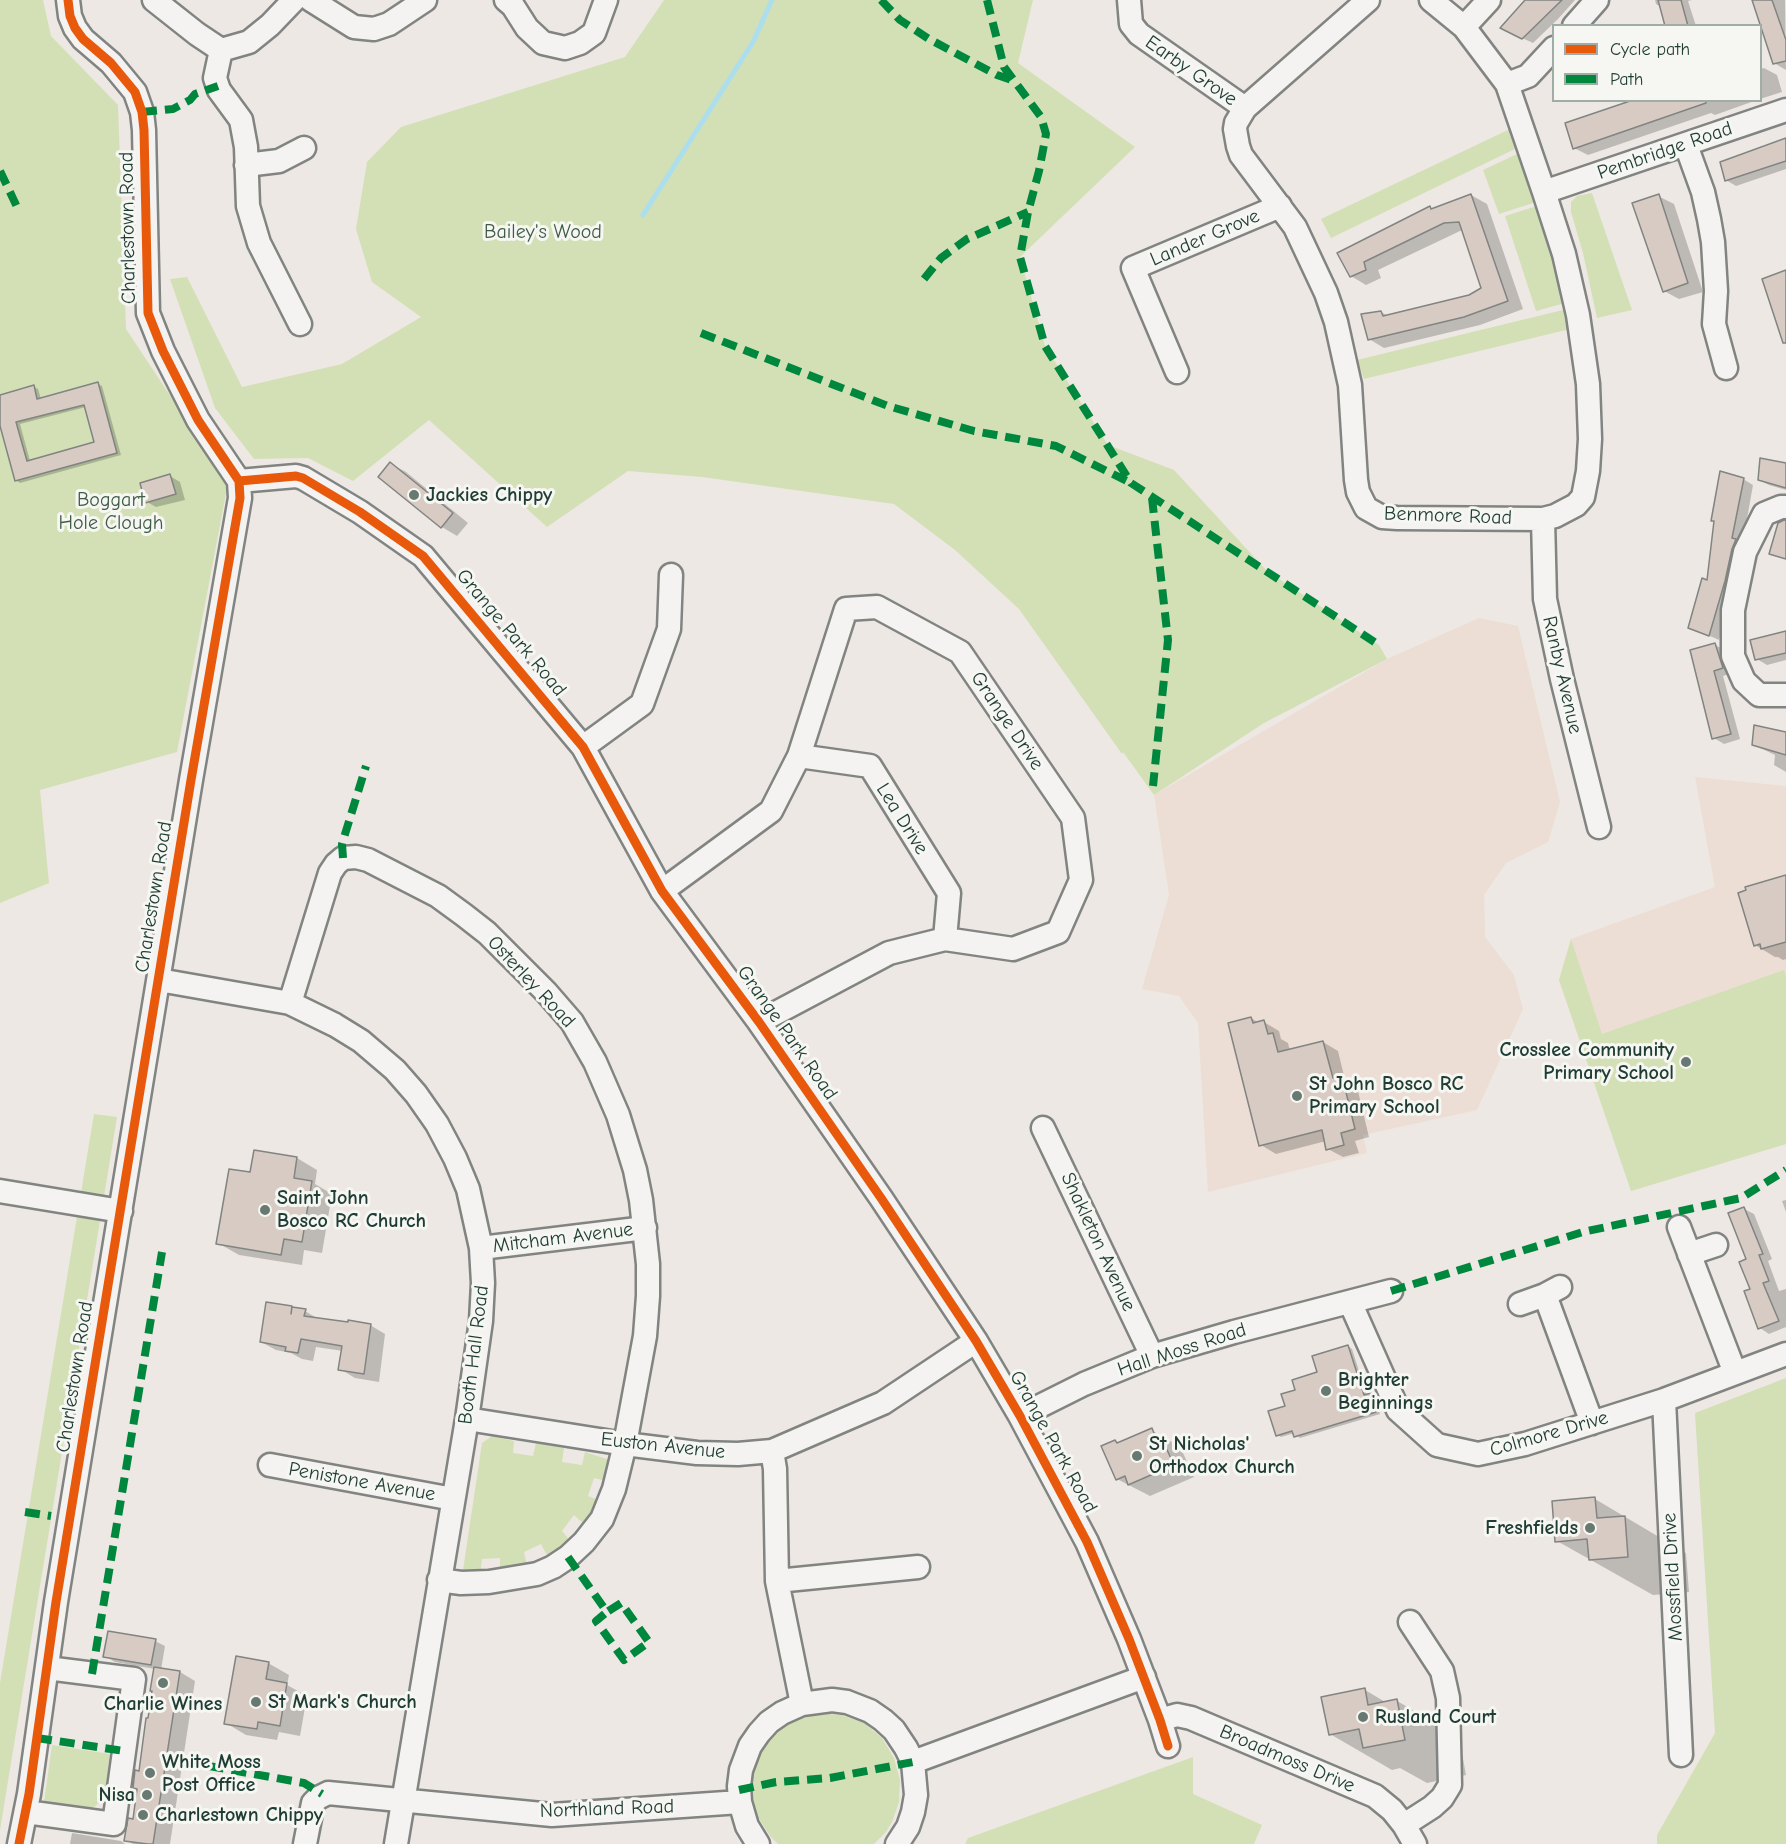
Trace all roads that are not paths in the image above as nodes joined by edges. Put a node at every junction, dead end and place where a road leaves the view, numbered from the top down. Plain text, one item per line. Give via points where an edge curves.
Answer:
1 (68, 0) edge
2 (154, 0) edge
3 (294, 0) edge
4 (311, 0) edge
5 (424, 0) edge
6 (506, 0) edge
7 (606, 0) edge
8 (1129, 0) edge
9 (1368, 0) edge
10 (1431, 0) edge
11 (1489, 0) edge
12 (1597, 0) edge
13 (1576, 24) edge
14 (1464, 27) junction
15 (221, 50) junction
16 (1552, 50) edge
17 (1507, 84) junction
18 (1245, 108) junction
19 (1786, 110) edge
20 (1686, 145) junction
21 (304, 148) dead end
22 (246, 165) junction
23 (1544, 192) junction
24 (1280, 206) junction
25 (300, 324) dead end
26 (1726, 368) dead end
27 (1177, 372) dead end
28 (239, 482) junction
29 (1786, 507) edge
30 (1543, 519) junction
31 (671, 575) dead end
32 (1786, 695) edge
33 (583, 747) junction
34 (799, 756) junction
35 (1599, 827) dead end
36 (662, 891) junction
37 (945, 939) junction
38 (159, 980) junction
39 (290, 1003) junction
40 (759, 1022) junction
41 (1044, 1128) dead end
42 (0, 1191) edge
43 (121, 1211) junction
44 (1679, 1227) dead end
45 (645, 1228) junction
46 (1716, 1245) dead end
47 (481, 1248) junction
48 (1689, 1254) junction
49 (1391, 1292) dead end
50 (1350, 1302) junction
51 (1520, 1304) dead end
52 (976, 1341) junction
53 (1786, 1354) edge
54 (1152, 1356) junction
55 (1735, 1373) junction
56 (1664, 1400) junction
57 (1020, 1416) junction
58 (467, 1419) junction
59 (1592, 1423) junction
60 (625, 1444) junction
61 (772, 1451) junction
62 (270, 1465) dead end
63 (453, 1498) junction
64 (918, 1567) dead end
65 (440, 1580) junction
66 (777, 1581) junction
67 (1410, 1622) dead end
68 (47, 1668) junction
69 (1144, 1677) junction
70 (802, 1704) junction
71 (1160, 1720) junction
72 (1168, 1746) dead end
73 (1681, 1755) dead end
74 (913, 1762) junction
75 (403, 1800) junction
76 (740, 1802) junction
77 (26, 1812) junction
78 (1409, 1835) edge
79 (19, 1844) edge
80 (305, 1844) edge
81 (396, 1844) edge
82 (758, 1844) edge
83 (897, 1844) edge

1 - 28 street, Charlestown Road via 70,16 83,39 111,63 135,92 144,130 148,312 198,420
2 - 15 street
3 - 15 street via 249,42
4 - 5 street via 354,27 374,29 389,24
6 - 7 street via 543,43 565,48 594,33
8 - 18 street, Earby Grove via 1131,24 1138,34
9 - 18 street, Benmore Road
10 - 14 street, Benmore Road
11 - 14 street
12 - 13 street
14 - 17 street, Benmore Road
15 - 22 street via 216,78 219,90 241,120
16 - 17 street via 1528,76
17 - 23 street, Benmore Road
18 - 24 street, Benmore Road via 1236,123 1235,137 1241,155
19 - 20 street, Pembridge Road
20 - 23 street, Pembridge Road
20 - 26 street via 1710,219 1716,291 1714,324
21 - 22 street via 279,161
22 - 25 street via 248,206 259,243 291,282
23 - 30 street, Benmore Road via 1564,254 1581,330 1590,439 1583,497 1567,511
24 - 27 street, Lander Grove via 1133,268
24 - 30 street, Benmore Road via 1308,253 1336,322 1350,385 1358,492 1366,508 1382,517 1397,518
28 - 33 street, Grange Park Road via 303,478 423,556
28 - 38 street, Charlestown Road via 240,498
29 - 32 street via 1764,514 1745,552 1733,610 1733,656 1744,681 1759,695
30 - 35 street, Ranby Avenue via 1545,599
31 - 33 street via 669,629 642,704
33 - 36 street, Grange Park Road
34 - 36 street, Grange Drive via 771,811
34 - 37 street, Lea Drive via 870,766 949,893
34 - 37 street, Grange Drive via 846,609 877,607 960,652 1073,818 1082,880 1058,932 1013,949
36 - 40 street, Grange Park Road
37 - 40 street, Grange Drive via 889,953
38 - 39 street, Booth Hall Road
38 - 43 street, Charlestown Road
39 - 45 street, Osterley Road via 330,873 343,858 368,860 438,896 487,933 572,1022 618,1115 635,1170
39 - 47 street, Booth Hall Road via 361,1041 416,1094 455,1158 468,1190
40 - 52 street, Grange Park Road
41 - 54 street, Shakleton Avenue
42 - 43 street
43 - 68 street, Charlestown Road
44 - 48 street
45 - 47 street, Mitcham Avenue
45 - 60 street, Osterley Road via 645,1336
46 - 48 street
47 - 58 street, Booth Hall Road via 481,1322
48 - 55 street
49 - 50 street, Hall Moss Road
50 - 54 street, Hall Moss Road
50 - 59 street, Colmore Drive via 1398,1410 1437,1445 1478,1454
51 - 59 street via 1552,1291
52 - 57 street, Grange Park Road
52 - 61 street, Euston Avenue via 883,1402
53 - 55 street, Colmore Drive
54 - 57 street, Hall Moss Road
55 - 56 street, Colmore Drive
56 - 59 street, Colmore Drive
56 - 73 street, Mossfield Drive
57 - 69 street, Grange Park Road via 1087,1542
58 - 60 street, Euston Avenue
58 - 63 street, Booth Hall Road
60 - 61 street, Euston Avenue via 697,1453
60 - 65 street, Osterley Road via 602,1519 568,1557 537,1574 515,1578 461,1583
61 - 66 street
62 - 63 street, Penistone Avenue
63 - 65 street, Booth Hall Road
64 - 66 street
65 - 75 street, Booth Hall Road
66 - 70 street
67 - 78 street, Broadmoss Drive via 1442,1671 1448,1698 1450,1785
68 - 77 street, Charlestown Road
68 - 77 street via 134,1679 114,1824
69 - 71 street, Grange Park Road
69 - 74 street
70 - 74 street via 832,1700 870,1711 894,1730
70 - 76 street via 769,1722 750,1746 741,1770
71 - 72 street, Grange Park Road
71 - 78 street, Broadmoss Drive via 1177,1715 1191,1718 1375,1796 1392,1810
74 - 83 street via 914,1812
75 - 76 street, Northland Road via 552,1815
75 - 80 street, Northland Road via 322,1794 313,1803
75 - 81 street, Booth Hall Road
76 - 82 street via 747,1826
77 - 79 street, Charlestown Road

